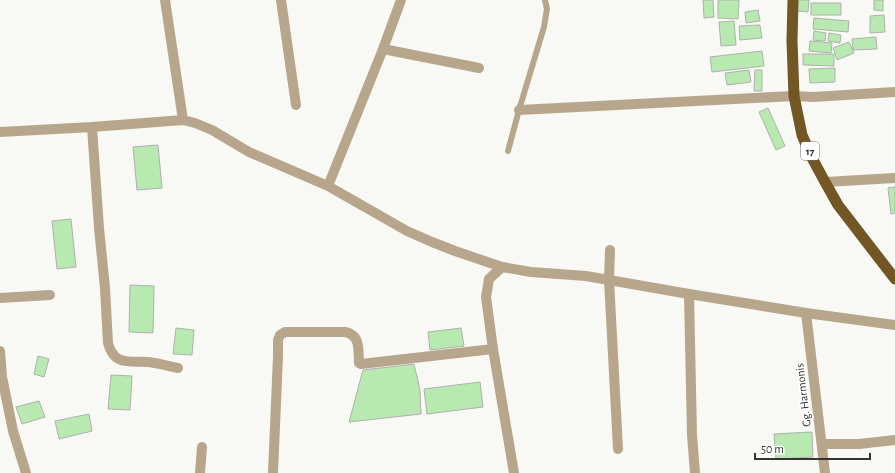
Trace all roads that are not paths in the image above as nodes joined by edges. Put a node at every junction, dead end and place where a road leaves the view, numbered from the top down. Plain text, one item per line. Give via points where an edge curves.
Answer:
1 (166, 0) edge
2 (281, 0) edge
3 (401, 0) edge
4 (545, 0) edge
5 (793, 0) edge
6 (382, 49) junction
7 (479, 68) dead end
8 (895, 92) edge
9 (794, 96) junction
10 (296, 105) dead end
11 (519, 110) junction
12 (183, 120) junction
13 (92, 127) junction
14 (0, 132) edge
15 (508, 151) dead end
16 (895, 178) edge
17 (825, 182) junction
18 (328, 186) junction
19 (610, 250) dead end
20 (502, 267) junction
21 (895, 279) edge
22 (609, 280) junction
23 (689, 294) junction
24 (50, 295) dead end
25 (0, 298) edge
26 (806, 313) junction
27 (895, 325) edge
28 (493, 349) junction
29 (0, 351) edge
30 (178, 368) dead end
31 (1, 377) edge
32 (895, 440) edge
33 (822, 444) junction
34 (202, 447) dead end
35 (618, 449) dead end
36 (26, 473) edge
37 (200, 473) edge
38 (273, 473) edge
39 (514, 473) edge
40 (695, 473) edge
41 (825, 473) edge

1 - 12 street
2 - 10 street
3 - 6 street
4 - 11 lane via 547,9 544,27
5 - 9 highway, 17
6 - 7 street
6 - 18 street
8 - 9 street
9 - 11 street
9 - 17 highway, 17 via 802,134
11 - 15 lane
12 - 13 street
12 - 18 street via 212,130 249,152
13 - 14 street
13 - 30 street via 109,348 114,356 125,362 148,362
16 - 17 street
17 - 21 highway, 17 via 838,205
18 - 20 street via 407,231 455,252
19 - 22 street
20 - 22 street
20 - 28 street via 489,279 486,297
22 - 23 street
22 - 35 street
23 - 26 street
23 - 40 street
24 - 25 street
26 - 27 street
26 - 33 street, Gg. Harmonis
28 - 38 street via 361,364 358,342 351,333 285,332 278,340
28 - 39 street
29 - 31 street
31 - 36 street
32 - 33 street
33 - 41 street, Gg. Harmonis
34 - 37 street

